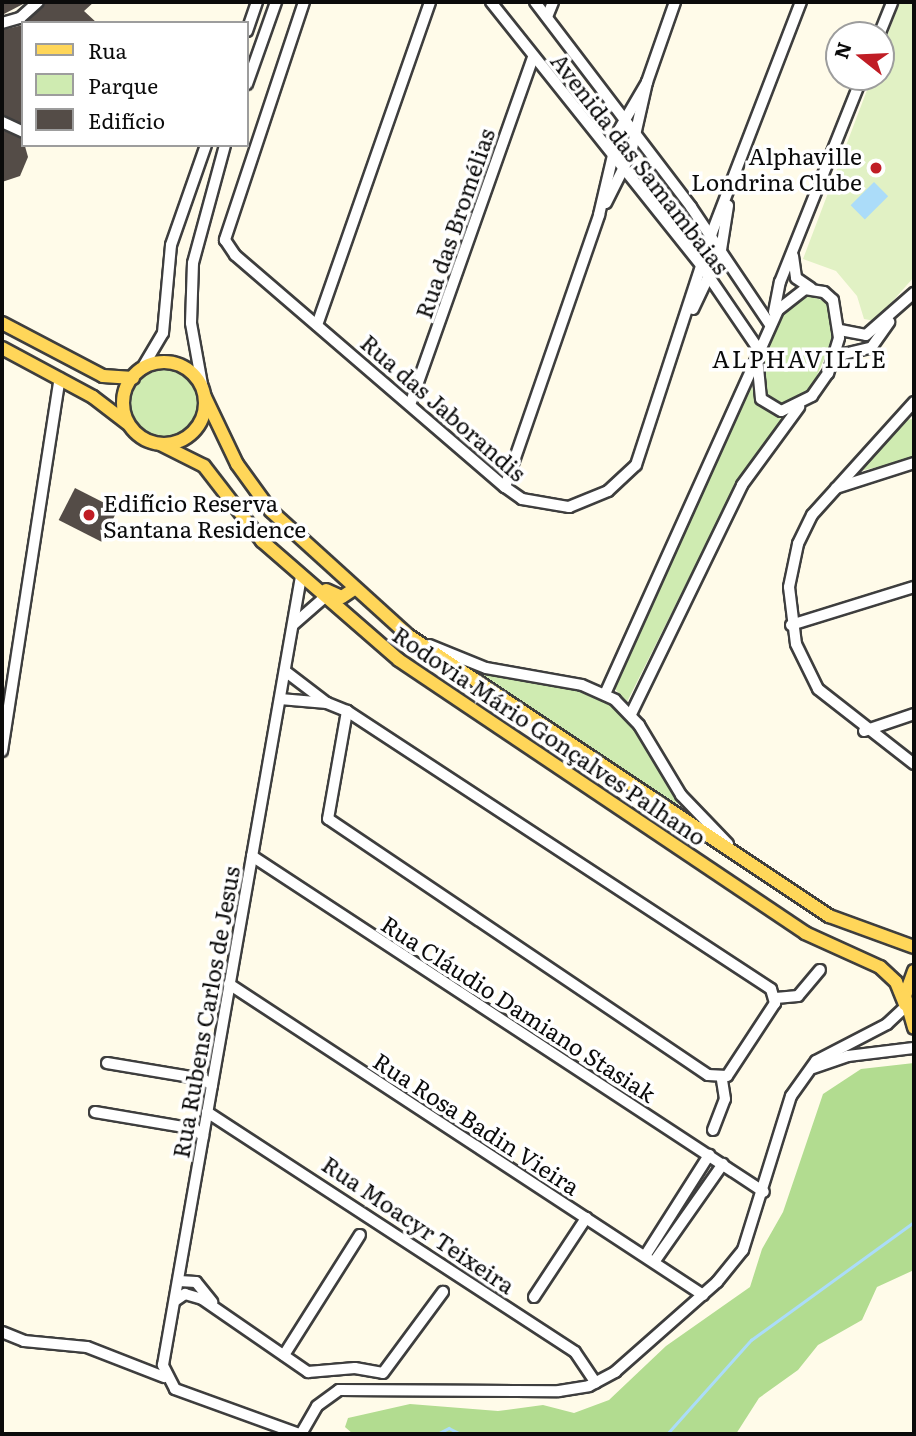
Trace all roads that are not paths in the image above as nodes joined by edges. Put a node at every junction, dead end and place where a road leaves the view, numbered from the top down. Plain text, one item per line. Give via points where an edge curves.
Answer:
1 (38, 2) edge
2 (257, 2) edge
3 (276, 2) edge
4 (304, 2) edge
5 (430, 2) edge
6 (491, 2) edge
7 (535, 2) edge
8 (553, 2) edge
9 (675, 2) edge
10 (801, 2) edge
11 (892, 2) edge
12 (547, 17) junction
13 (884, 21) edge
14 (2, 23) edge
15 (248, 28) edge
16 (533, 57) junction
17 (248, 82) edge
18 (647, 82) junction
19 (856, 91) edge
20 (625, 120) junction
21 (2, 122) edge
22 (21, 131) edge
23 (635, 133) junction
24 (205, 147) edge
25 (224, 147) edge
26 (614, 160) junction
27 (624, 171) junction
28 (730, 193) junction
29 (599, 215) junction
30 (711, 236) junction
31 (794, 248) junction
32 (721, 250) junction
33 (701, 265) junction
34 (710, 280) junction
35 (811, 288) junction
36 (914, 293) edge
37 (892, 315) junction
38 (771, 320) junction
39 (685, 321) junction
40 (2, 323) edge
41 (317, 325) junction
42 (840, 330) junction
43 (2, 348) edge
44 (758, 354) junction
45 (835, 356) junction
46 (137, 374) junction
47 (60, 378) junction
48 (204, 394) junction
49 (411, 402) junction
50 (799, 407) junction
51 (912, 407) edge
52 (130, 425) junction
53 (160, 444) junction
54 (914, 463) edge
55 (506, 487) junction
56 (835, 488) junction
57 (301, 577) junction
58 (914, 587) edge
59 (354, 589) junction
60 (325, 597) junction
61 (792, 625) junction
62 (292, 628) junction
63 (409, 636) junction
64 (285, 671) junction
65 (605, 694) junction
66 (279, 699) junction
67 (327, 703) junction
68 (347, 711) junction
69 (631, 714) junction
70 (914, 714) edge
71 (864, 730) junction
72 (2, 751) edge
73 (914, 764) edge
74 (737, 855) junction
75 (252, 856) junction
76 (914, 947) edge
77 (820, 970) dead end
78 (914, 971) edge
79 (229, 985) junction
80 (776, 998) junction
81 (905, 1006) junction
82 (914, 1028) edge
83 (914, 1048) edge
84 (107, 1063) dead end
85 (809, 1069) junction
86 (722, 1079) junction
87 (212, 1086) junction
88 (95, 1112) dead end
89 (207, 1112) junction
90 (713, 1130) dead end
91 (203, 1136) junction
92 (709, 1155) junction
93 (723, 1164) junction
94 (764, 1192) junction
95 (586, 1218) junction
96 (360, 1235) dead end
97 (645, 1256) junction
98 (654, 1262) junction
99 (179, 1281) junction
100 (443, 1292) dead end
101 (703, 1295) junction
102 (534, 1297) dead end
103 (176, 1300) junction
104 (218, 1311) junction
105 (2, 1332) edge
106 (284, 1355) junction
107 (164, 1377) junction
108 (596, 1383) junction
109 (300, 1434) edge

1 - 14 street via 20,18
2 - 15 street
3 - 17 street
4 - 41 street, Rua das Jaborandis via 225,229 230,249
5 - 41 street
6 - 16 street, Avenida das Samambaias
7 - 12 street, Avenida das Samambaias
8 - 12 street
9 - 18 street
10 - 28 street
11 - 13 street
12 - 20 street, Avenida das Samambaias
16 - 26 street, Avenida das Samambaias
16 - 49 street, Rua das Bromélias
18 - 20 street
18 - 23 street
19 - 31 street
20 - 23 street, Avenida das Samambaias
20 - 26 street
21 - 22 street
23 - 27 street
23 - 30 street, Avenida das Samambaias
24 - 46 street via 171,245 163,333
25 - 48 street via 201,217 191,286
26 - 27 street, Avenida das Samambaias
26 - 29 street
27 - 29 street
27 - 33 street, Avenida das Samambaias
28 - 30 street
28 - 32 street
29 - 55 street
30 - 32 street, Avenida das Samambaias
30 - 33 street
31 - 35 street via 793,272
31 - 38 street
32 - 34 street
32 - 38 street, Avenida das Samambaias
33 - 34 street, Avenida das Samambaias
33 - 39 street
34 - 39 street
34 - 44 street, Avenida das Samambaias
35 - 38 street via 789,298
35 - 42 street via 833,300
36 - 37 street
37 - 42 street via 866,335
37 - 45 street via 871,348
38 - 44 street
39 - 55 street, Rua das Jaborandis via 636,465 608,491 569,507 522,499
40 - 46 main road via 103,376
41 - 49 street, Rua das Jaborandis
42 - 45 street
43 - 47 main road
44 - 50 street via 756,380 764,403 781,411
44 - 65 street
45 - 50 street via 809,399
46 - 48 main road via 163,362 178,365
46 - 52 main road via 124,403
47 - 52 main road
47 - 72 street
48 - 53 main road via 194,431
48 - 59 main road via 256,492
49 - 55 street, Rua das Jaborandis
50 - 69 street via 742,485
51 - 56 street
52 - 53 main road
53 - 57 main road, Rodovia Mário Gonçalves Palhano via 204,466 245,522
54 - 56 street
56 - 61 street via 798,544 789,587
57 - 59 main road via 335,596
57 - 60 main road, Rodovia Mário Gonçalves Palhano
57 - 62 street, Rua Rubens Carlos de Jesus
58 - 61 street
59 - 63 main road
60 - 62 street
60 - 81 main road, Rodovia Mário Gonçalves Palhano via 430,683 826,945 886,972
61 - 71 street via 818,689
62 - 64 street, Rua Rubens Carlos de Jesus
63 - 65 street via 486,668
63 - 74 main road
64 - 66 street, Rua Rubens Carlos de Jesus
64 - 67 street
65 - 69 street
66 - 67 street
66 - 75 street, Rua Rubens Carlos de Jesus
67 - 68 street
68 - 80 street via 771,989
68 - 86 street via 328,819 708,1075
69 - 74 street via 681,795
70 - 71 street
71 - 73 street
74 - 76 main road via 840,922
75 - 79 street, Rua Rubens Carlos de Jesus
75 - 92 street, Rua Cláudio Damiano Stasiak
77 - 80 street via 798,996
78 - 81 main road
79 - 87 street, Rua Rubens Carlos de Jesus
79 - 95 street, Rua Rosa Badin Vieira
80 - 86 street
81 - 82 main road, Rodovia Mário Gonçalves Palhano
81 - 85 street via 887,1024 832,1048
83 - 85 street via 848,1056
84 - 87 street via 203,1079
85 - 94 street via 791,1096
86 - 90 street via 725,1099
87 - 89 street, Rua Rubens Carlos de Jesus
88 - 91 street via 195,1129
89 - 91 street, Rua Rubens Carlos de Jesus
89 - 108 street, Rua Moacyr Teixeira via 575,1352
91 - 99 street, Rua Rubens Carlos de Jesus
92 - 93 street, Rua Cláudio Damiano Stasiak
92 - 97 street
93 - 94 street, Rua Cláudio Damiano Stasiak
93 - 98 street
94 - 101 street via 743,1250
95 - 97 street, Rua Rosa Badin Vieira
95 - 102 street
96 - 106 street
97 - 98 street, Rua Rosa Badin Vieira
98 - 101 street, Rua Rosa Badin Vieira
99 - 103 street, Rua Rubens Carlos de Jesus
99 - 104 street via 196,1282
100 - 106 street via 386,1372 349,1368 310,1373
101 - 108 street via 626,1364
103 - 104 street via 193,1295
103 - 107 street, Rua Rubens Carlos de Jesus
104 - 106 street via 256,1331
105 - 107 street via 24,1341 88,1347
107 - 109 street via 184,1394
108 - 109 street via 559,1391 339,1390 317,1406

